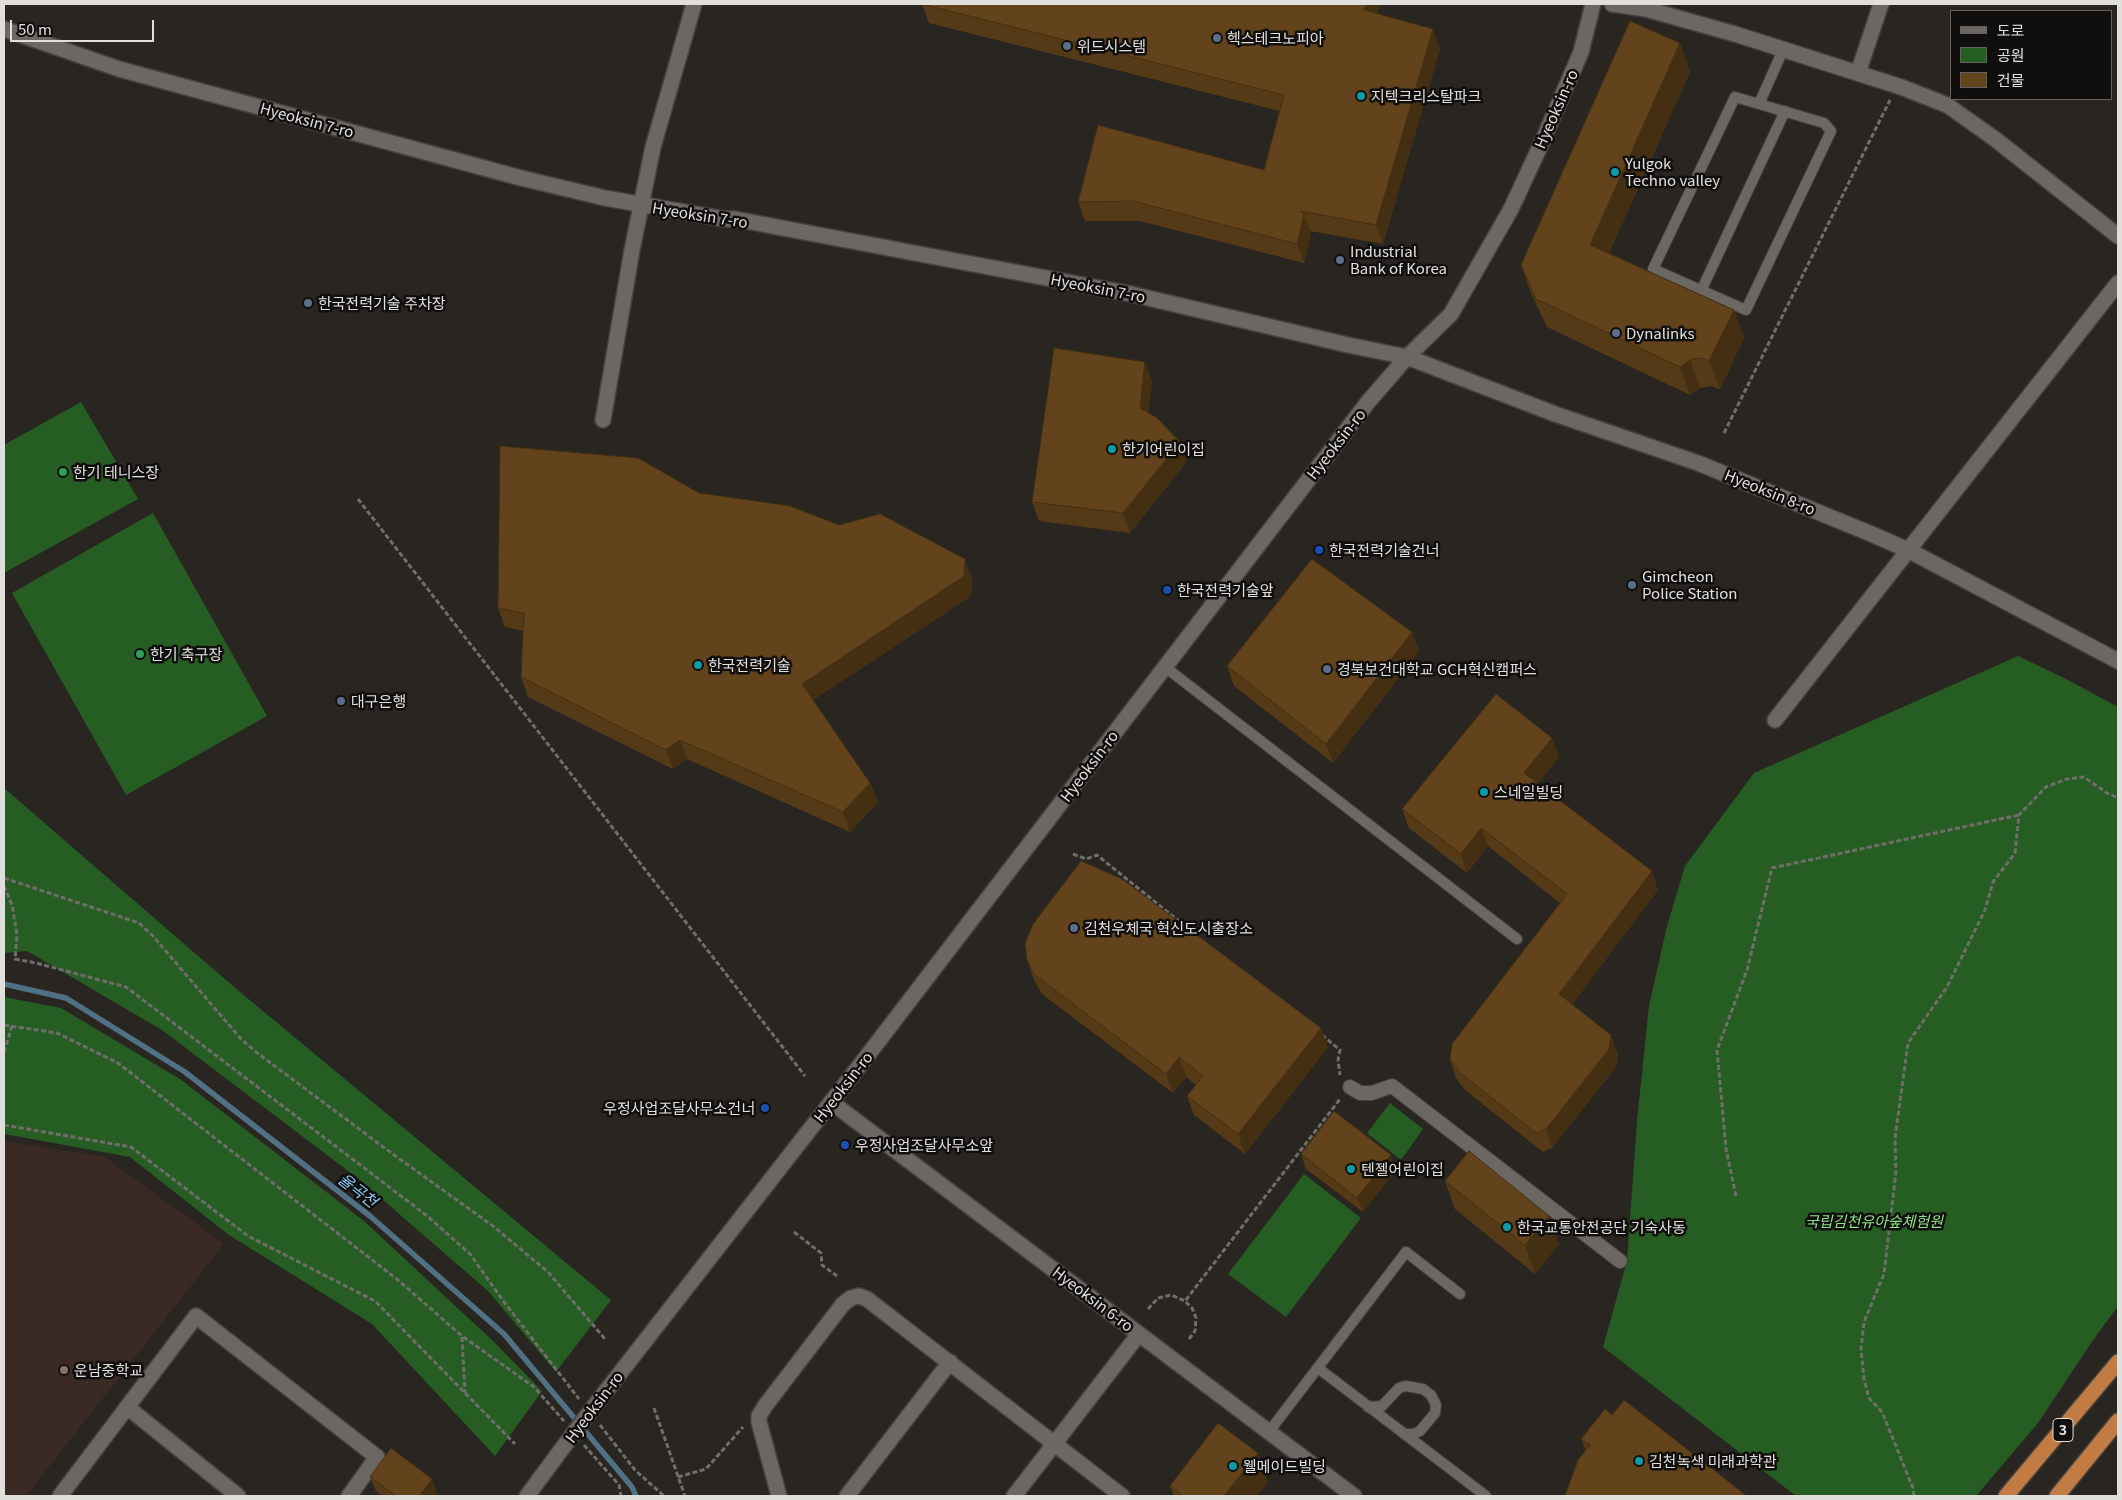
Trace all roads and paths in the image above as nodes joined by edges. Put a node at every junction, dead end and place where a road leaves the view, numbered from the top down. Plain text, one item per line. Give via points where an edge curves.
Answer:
1 (694, 4) edge
2 (1593, 4) edge
3 (1612, 4) edge
4 (1881, 4) edge
5 (4, 29) edge
6 (1783, 50) junction
7 (1858, 73) junction
8 (1890, 100) dead end
9 (1759, 104) junction
10 (1785, 112) junction
11 (642, 206) junction
12 (2118, 236) edge
13 (2118, 283) edge
14 (1701, 291) junction
15 (1407, 357) junction
16 (604, 420) dead end
17 (1724, 433) dead end
18 (358, 499) dead end
19 (1908, 550) junction
20 (2118, 661) edge
21 (1165, 668) junction
22 (1775, 720) dead end
23 (2118, 798) edge
24 (2019, 815) junction
25 (1073, 854) dead end
26 (4, 878) edge
27 (4, 888) edge
28 (1517, 939) dead end
29 (1204, 940) edge
30 (4, 1025) edge
31 (12, 1026) junction
32 (1318, 1032) edge
33 (4, 1052) edge
34 (805, 1076) dead end
35 (1350, 1086) junction
36 (831, 1102) junction
37 (4, 1125) edge
38 (1736, 1196) dead end
39 (794, 1232) dead end
40 (1620, 1261) dead end
41 (836, 1276) dead end
42 (1460, 1294) dead end
43 (1185, 1301) junction
44 (1148, 1309) dead end
45 (1139, 1334) junction
46 (462, 1336) junction
47 (605, 1339) dead end
48 (1189, 1339) dead end
49 (2118, 1350) edge
50 (950, 1362) junction
51 (2118, 1362) edge
52 (1318, 1368) junction
53 (466, 1394) junction
54 (582, 1401) dead end
55 (1368, 1407) junction
56 (127, 1408) junction
57 (654, 1408) dead end
58 (748, 1420) dead end
59 (2118, 1421) edge
60 (599, 1424) dead end
61 (566, 1425) dead end
62 (2118, 1431) edge
63 (1268, 1433) junction
64 (1404, 1434) junction
65 (580, 1440) dead end
66 (2054, 1440) junction
67 (515, 1444) dead end
68 (1055, 1444) junction
69 (2082, 1466) junction
70 (678, 1477) junction
71 (60, 1496) edge
72 (238, 1496) edge
73 (348, 1496) edge
74 (527, 1496) edge
75 (620, 1496) edge
76 (664, 1496) edge
77 (685, 1496) edge
78 (779, 1496) edge
79 (847, 1496) edge
80 (1014, 1496) edge
81 (1122, 1496) edge
82 (1354, 1496) edge
83 (1486, 1496) edge
84 (1914, 1496) edge
85 (2006, 1496) edge
86 (2057, 1496) edge

1 - 11 street via 653,146
2 - 15 street, Hyeoksin-ro via 1581,52 1510,209 1451,314
3 - 6 street via 1646,8
4 - 7 street
5 - 11 street, Hyeoksin 7-ro via 119,69 521,178
6 - 7 street
6 - 9 lane
7 - 12 street via 1947,105
8 - 17 path
9 - 10 lane
9 - 14 lane via 1735,97 1653,270
10 - 14 lane
10 - 14 lane via 1824,123 1831,131 1746,310
11 - 15 street, Hyeoksin 7-ro via 735,219 1131,294
11 - 16 street
13 - 19 street
15 - 19 street, Hyeoksin 8-ro via 1555,414 1698,463
15 - 21 street, Hyeoksin-ro via 1368,402
18 - 34 path
19 - 20 street, Hyeoksin 8-ro
19 - 22 street
21 - 28 lane
21 - 36 street, Hyeoksin-ro
23 - 24 path via 2084,777 2067,779 2046,788
24 - 38 path via 1772,868 1747,970 1717,1050 1726,1149
24 - 84 path via 2016,853 1993,882 1985,910 1947,987 1908,1043 1895,1138 1896,1172 1884,1274 1864,1322 1861,1349 1869,1398 1882,1412
25 - 29 path via 1086,859 1097,855
26 - 47 path via 139,924 241,1040 493,1226 548,1272
27 - 54 path via 12,905 17,935 15,959 126,987 426,1215 470,1254
30 - 31 path
31 - 33 path
31 - 46 path via 57,1033 118,1063 398,1280
32 - 35 path via 1340,1050 1338,1069
35 - 40 street via 1360,1093 1372,1094 1392,1086
35 - 43 path
36 - 45 street, Hyeoksin 6-ro
36 - 74 street, Hyeoksin-ro, bridge
37 - 53 path via 130,1147 248,1236 375,1302
39 - 41 path via 821,1252 822,1264
42 - 52 lane via 1406,1252
43 - 44 path via 1171,1295 1158,1298
43 - 48 path via 1196,1318 1195,1330
45 - 63 street, Hyeoksin 6-ro
45 - 68 street
46 - 53 path
46 - 61 path via 534,1387
49 - 66 highway
50 - 68 street
50 - 78 street via 867,1299 859,1296 850,1298 759,1416
50 - 79 street
51 - 66 highway, 3
52 - 55 lane
52 - 63 lane
53 - 67 path
55 - 64 lane
55 - 64 lane via 1382,1406 1399,1388 1406,1386 1423,1389 1431,1395 1436,1405 1434,1413 1420,1431
56 - 71 street
56 - 72 street
56 - 73 street via 196,1316 377,1457
57 - 70 path
58 - 70 path via 706,1469
59 - 69 highway
60 - 76 path via 635,1470
62 - 69 highway
63 - 82 street, Hyeoksin 6-ro
64 - 83 lane
65 - 75 path via 619,1485
66 - 85 highway, 3
68 - 80 street
68 - 81 street
69 - 86 highway
70 - 77 path

